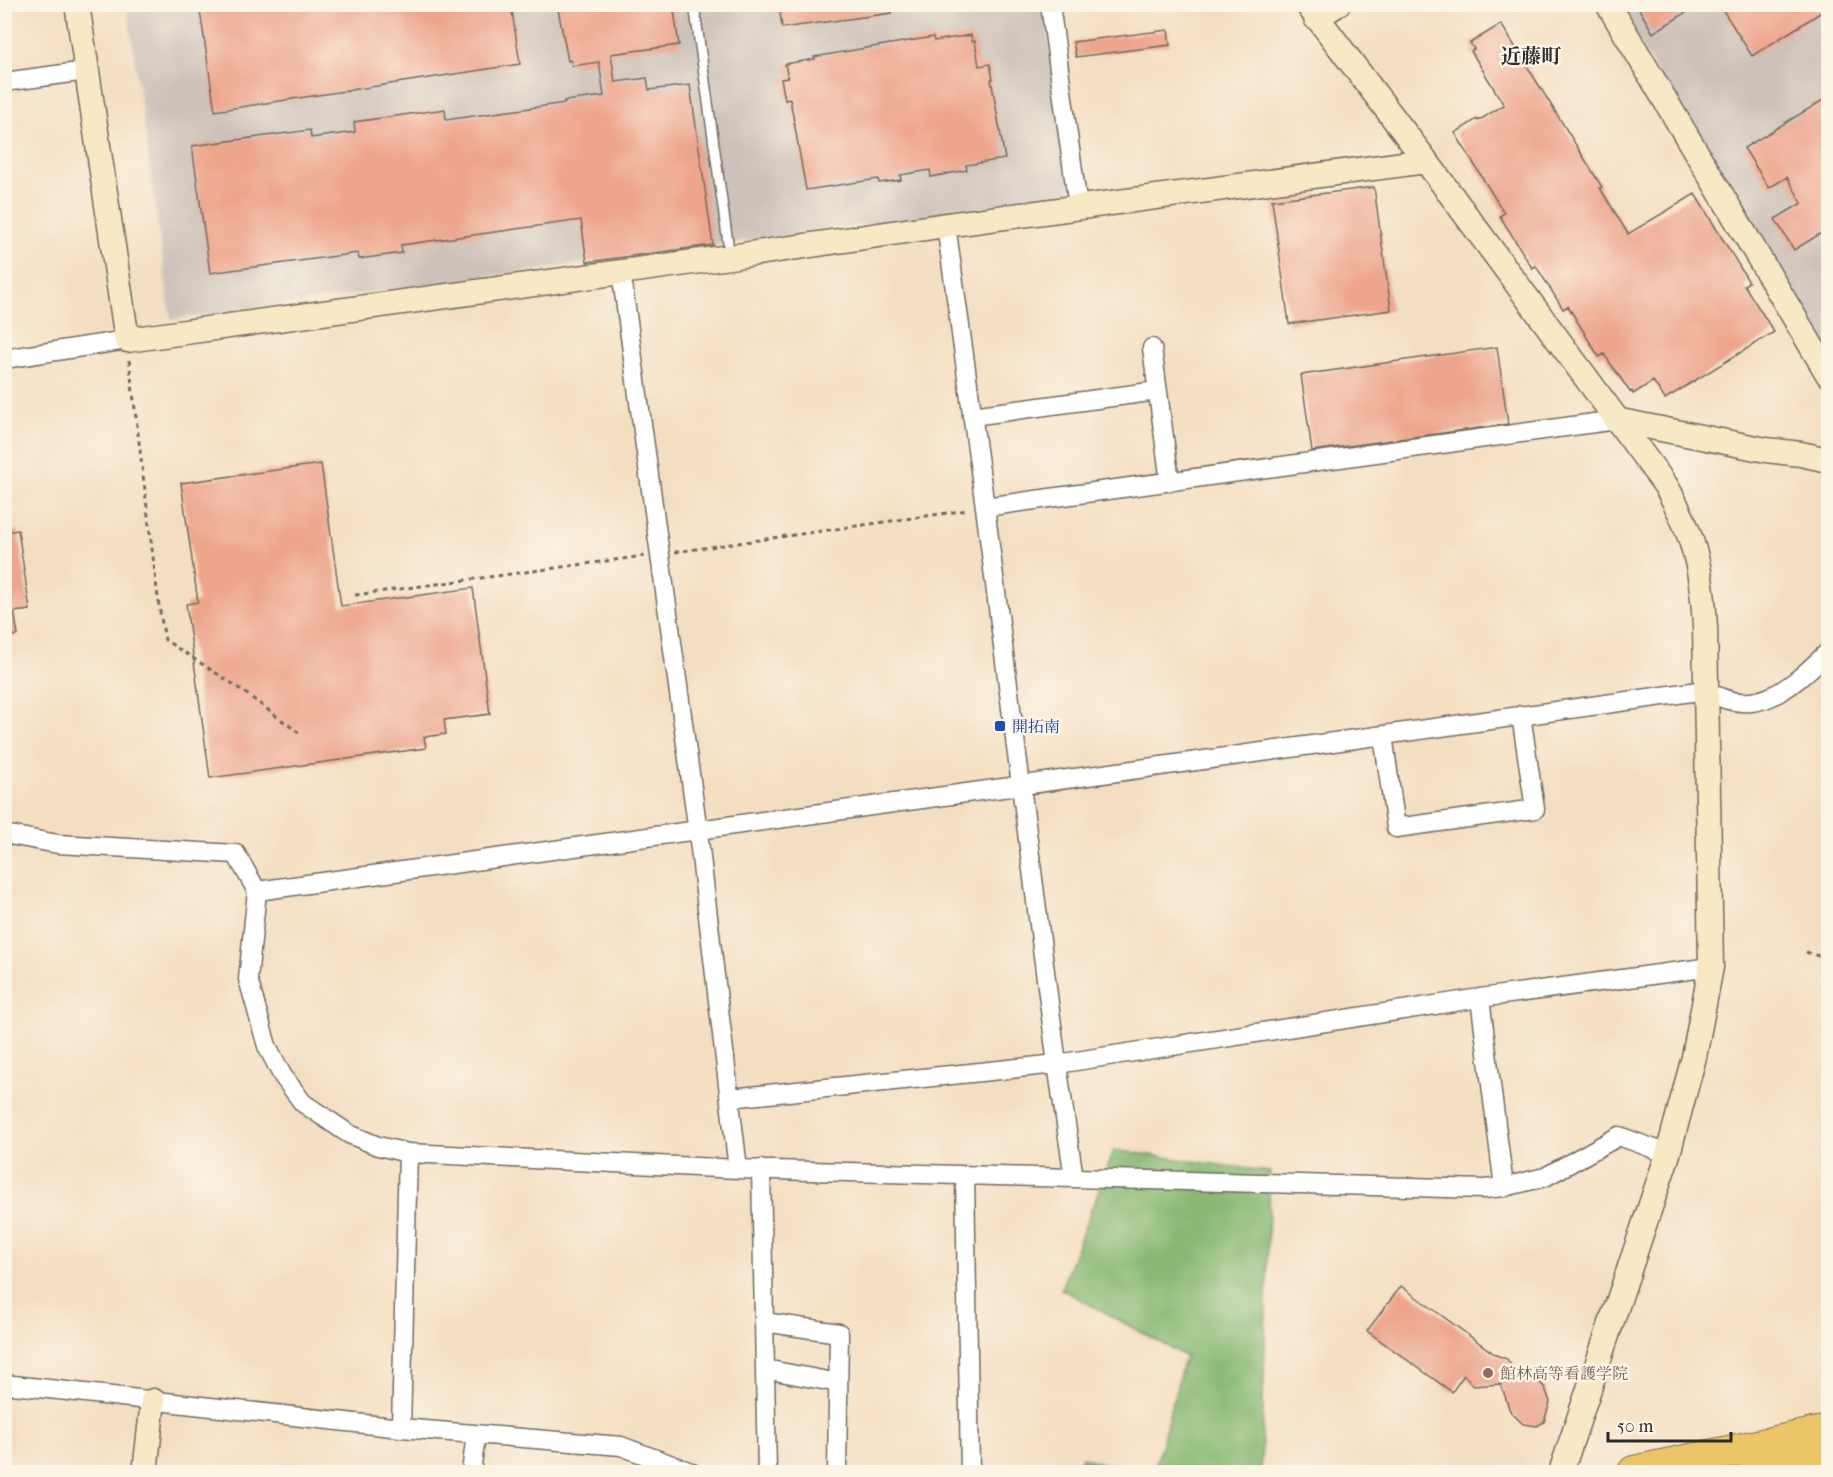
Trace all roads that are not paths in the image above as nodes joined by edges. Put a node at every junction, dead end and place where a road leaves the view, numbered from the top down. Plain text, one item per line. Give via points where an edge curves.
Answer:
1 (77, 4) edge
2 (694, 4) edge
3 (1050, 4) edge
4 (1338, 4) edge
5 (1608, 4) edge
6 (1311, 11) edge
7 (86, 71) junction
8 (4, 82) edge
9 (1426, 161) junction
10 (1078, 207) junction
11 (946, 225) junction
12 (730, 257) junction
13 (621, 271) junction
14 (127, 340) junction
15 (1152, 348) dead end
16 (4, 359) edge
17 (1828, 374) edge
18 (1157, 391) junction
19 (972, 416) junction
20 (1616, 420) junction
21 (1828, 460) edge
22 (1170, 482) junction
23 (985, 507) junction
24 (1828, 652) edge
25 (1706, 690) junction
26 (1521, 715) junction
27 (1383, 735) junction
28 (1021, 785) junction
29 (698, 832) junction
30 (4, 834) edge
31 (257, 891) junction
32 (1711, 968) junction
33 (1480, 998) junction
34 (1057, 1064) junction
35 (730, 1098) junction
36 (408, 1154) junction
37 (1668, 1154) junction
38 (738, 1169) junction
39 (762, 1169) junction
40 (965, 1175) junction
41 (1074, 1178) junction
42 (1504, 1186) junction
43 (764, 1322) junction
44 (765, 1370) junction
45 (838, 1383) junction
46 (4, 1384) edge
47 (153, 1401) junction
48 (401, 1428) junction
49 (1828, 1431) edge
50 (476, 1435) junction
51 (1828, 1454) edge
52 (660, 1467) edge
53 (145, 1473) edge
54 (471, 1473) edge
55 (691, 1473) edge
56 (767, 1473) edge
57 (837, 1473) edge
58 (970, 1473) edge
59 (1561, 1473) edge
60 (1634, 1473) edge
61 (1754, 1473) edge

1 - 7 street
2 - 12 lane
3 - 10 street
4 - 6 street
5 - 17 street
6 - 9 street
7 - 8 street
7 - 14 street
9 - 10 street
9 - 20 street
10 - 11 street
11 - 12 street
11 - 19 street
12 - 13 street
13 - 14 street
13 - 29 street
14 - 16 street
15 - 18 street
18 - 19 street
18 - 22 street
19 - 23 street
20 - 21 street
20 - 22 street
20 - 25 street via 1666,486 1691,536 1703,596
22 - 23 street
23 - 28 street
24 - 25 street via 1775,695 1755,703 1719,698
25 - 26 street
25 - 32 street
26 - 27 street
26 - 27 street via 1534,809 1523,811 1396,828
27 - 28 street
28 - 29 street
28 - 34 street
29 - 31 street
29 - 35 street
30 - 31 street via 58,844 236,854
31 - 36 street via 248,979 267,1046 282,1075 303,1103 349,1134
32 - 33 street
32 - 37 street via 1694,1057
33 - 34 street
33 - 42 street
34 - 35 street
34 - 41 street
35 - 38 street
36 - 38 street
36 - 48 street
37 - 42 street via 1619,1136 1545,1177
37 - 59 street
38 - 39 street
39 - 40 street
39 - 43 street
40 - 41 street
40 - 58 street
41 - 42 street via 1484,1190
43 - 44 street
43 - 45 street via 839,1333
44 - 45 street
44 - 56 street
45 - 57 street
46 - 47 street
47 - 48 street
47 - 53 street
48 - 50 street
49 - 60 highway
50 - 52 street via 621,1446
50 - 54 street
51 - 61 highway
52 - 55 street

